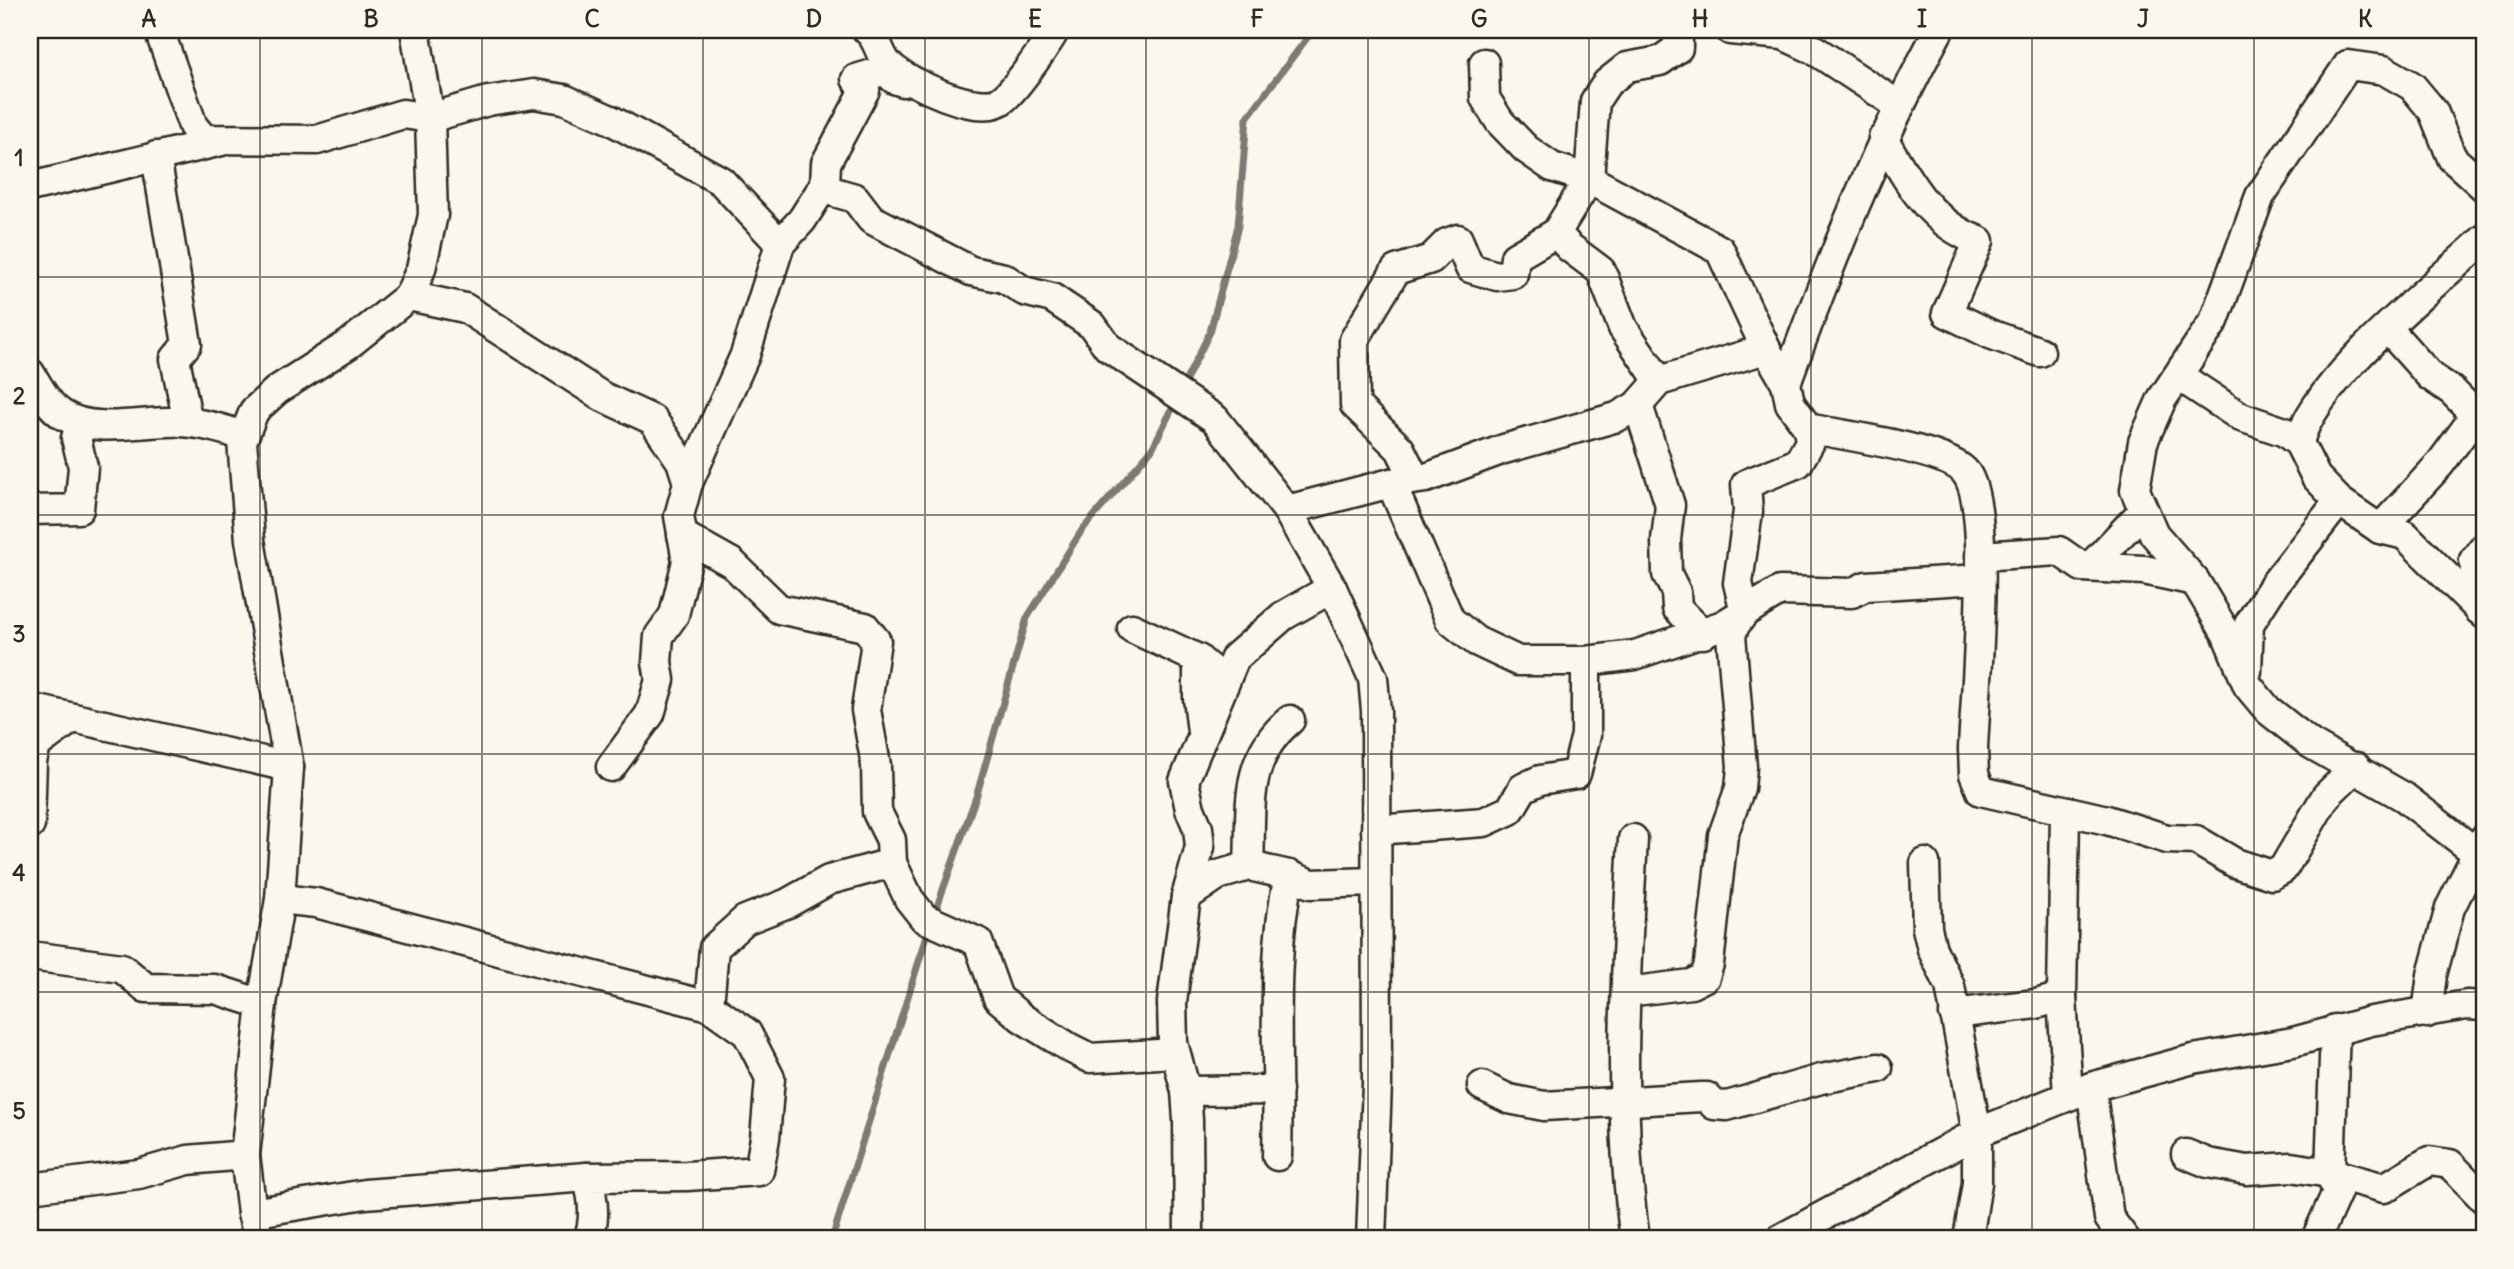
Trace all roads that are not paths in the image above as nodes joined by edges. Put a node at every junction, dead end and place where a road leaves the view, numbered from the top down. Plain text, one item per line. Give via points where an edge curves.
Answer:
1 (159, 30) edge
2 (1055, 30) edge
3 (1678, 30) edge
4 (1730, 30) edge
5 (1939, 30) edge
6 (876, 31) edge
7 (425, 33) edge
8 (1484, 63) dead end
9 (926, 88) junction
10 (1898, 105) junction
11 (430, 118) junction
12 (1883, 138) junction
13 (222, 141) junction
14 (156, 156) junction
15 (1588, 179) junction
16 (825, 184) junction
17 (30, 187) edge
18 (2484, 187) edge
19 (1556, 233) junction
20 (2484, 239) edge
21 (780, 244) junction
22 (409, 296) junction
23 (2388, 329) junction
24 (1766, 349) junction
25 (2040, 352) dead end
26 (30, 373) edge
27 (2179, 376) junction
28 (1659, 381) junction
29 (1786, 383) junction
30 (1638, 405) junction
31 (188, 422) junction
32 (2479, 423) edge
33 (84, 424) junction
34 (1808, 428) junction
35 (244, 436) junction
36 (2300, 443) junction
37 (1403, 481) junction
38 (688, 483) junction
39 (2339, 501) junction
40 (30, 510) edge
41 (1287, 510) junction
42 (2143, 512) junction
43 (2380, 529) junction
44 (682, 535) junction
45 (2484, 547) edge
46 (2090, 567) junction
47 (1980, 568) junction
48 (2194, 581) junction
49 (1332, 589) junction
50 (1745, 612) junction
51 (2482, 612) edge
52 (1132, 628) dead end
53 (1702, 634) junction
54 (1198, 659) junction
55 (1586, 662) junction
56 (1733, 664) junction
57 (1225, 682) junction
58 (2248, 686) junction
59 (30, 708) edge
60 (71, 719) junction
61 (1290, 720) dead end
62 (1202, 734) junction
63 (289, 767) junction
64 (611, 767) dead end
65 (2356, 767) junction
66 (2065, 812) junction
67 (30, 825) edge
68 (1376, 830) junction
69 (1633, 839) dead end
70 (2481, 846) edge
71 (892, 863) junction
72 (1925, 863) dead end
73 (1249, 866) junction
74 (1289, 875) junction
75 (1375, 882) junction
76 (1186, 897) junction
77 (279, 899) junction
78 (30, 956) edge
79 (1627, 992) junction
80 (2062, 997) junction
81 (262, 1004) junction
82 (709, 1006) junction
83 (2484, 1006) edge
84 (2427, 1013) junction
85 (1954, 1014) junction
86 (2334, 1029) junction
87 (1175, 1053) junction
88 (1878, 1068) dead end
89 (1482, 1086) dead end
90 (1278, 1090) junction
91 (1186, 1091) junction
92 (2080, 1091) junction
93 (1625, 1102) junction
94 (1978, 1133) junction
95 (245, 1154) junction
96 (2186, 1154) dead end
97 (1278, 1156) dead end
98 (2330, 1173) junction
99 (587, 1177) junction
100 (30, 1188) edge
101 (2484, 1199) edge
102 (256, 1226) edge
103 (2111, 1232) edge
104 (588, 1239) edge
105 (1189, 1239) edge
106 (1371, 1239) edge
107 (1635, 1239) edge
108 (1780, 1239) edge
109 (1968, 1239) edge
110 (2316, 1239) edge

1 - 13 street via 192,126 204,139
2 - 9 street via 1003,101 980,107
3 - 15 street via 1678,48 1660,61 1627,67 1607,83 1595,101
4 - 10 street via 1783,35 1813,49
5 - 10 street
6 - 9 street via 888,65
7 - 11 street
8 - 15 street via 1485,98 1500,122 1552,167
9 - 16 street via 894,79 886,69 856,79 865,90 826,163
10 - 12 street
11 - 13 street via 385,117 317,140
11 - 21 street via 488,101 534,94 564,99 722,181
11 - 22 street via 433,215 421,269
12 - 25 street via 1924,205 1945,224 1979,242 1947,313
12 - 29 street via 1825,274
13 - 14 street
14 - 17 street
14 - 31 street via 187,344 175,359
15 - 19 street
15 - 24 street via 1720,250
16 - 21 street
16 - 41 street via 827,190 855,198 871,219 971,271 1004,278 1024,291 1052,298 1092,325 1108,347 1214,419
18 - 27 street via 2452,158 2433,111 2412,86 2384,70 2348,65 2260,196 2214,321
19 - 28 street via 1601,271 1622,328
19 - 37 street via 1515,257 1513,274 1497,276 1471,268 1458,239 1431,259 1395,270 1354,340 1355,405 1400,449
20 - 23 street
21 - 38 street via 744,355
22 - 35 street via 349,344 277,390 254,411
22 - 38 street via 464,308 603,397 653,420 681,461
23 - 32 street
23 - 36 street via 2353,360 2303,424
24 - 28 street
24 - 29 street
26 - 33 street via 51,406
27 - 36 street via 2241,417 2285,432
27 - 42 street via 2162,399 2143,442 2135,490
28 - 30 street
29 - 34 street via 1790,403
30 - 37 street via 1617,417 1504,449 1426,478
30 - 53 street via 1670,505 1667,573 1677,608
31 - 33 street
31 - 35 street
32 - 43 street
33 - 40 street via 76,438 83,467 79,509
34 - 47 street via 1946,458 1966,472 1978,502
34 - 50 street via 1810,442 1798,463 1746,485 1748,511 1738,583
35 - 63 street via 250,540
36 - 39 street via 2316,477
37 - 41 street
37 - 55 street via 1450,620 1476,641 1518,661
38 - 44 street via 679,516
39 - 43 street
39 - 58 street via 2249,624
41 - 49 street
42 - 46 street
42 - 48 street via 2154,534
43 - 51 street via 2406,535
44 - 64 street via 687,562 674,615 659,636 660,680 650,714
44 - 71 street via 732,563 779,609 865,627 876,641 866,710 876,765 877,812 891,840
45 - 51 street via 2474,560
46 - 47 street via 2082,567 2059,551
46 - 48 street via 2144,570
47 - 50 street via 1866,586 1852,593 1780,591
47 - 66 street via 1974,774 1982,791
48 - 58 street via 2226,633
49 - 57 street via 1283,616 1251,641 1235,658
49 - 68 street via 1373,678
50 - 53 street
50 - 56 street via 1731,635
52 - 54 street
53 - 55 street
53 - 56 street
54 - 57 street
54 - 62 street
55 - 68 street via 1586,735 1576,774 1539,780 1523,788 1510,810 1484,822
56 - 79 street via 1742,767 1740,788 1723,835 1705,977 1691,985
57 - 62 street
58 - 65 street via 2268,710 2302,737
59 - 60 street
60 - 63 street
60 - 67 street via 36,746
61 - 73 street via 1259,756 1250,797
62 - 76 street via 1184,781 1200,847
63 - 77 street
65 - 66 street via 2326,796 2283,869 2272,875 2235,863 2196,840 2167,839
65 - 70 street
66 - 80 street
68 - 75 street
69 - 79 street
70 - 84 street via 2450,908
71 - 82 street via 829,880 744,920 714,948
71 - 87 street via 924,918 978,942 998,998 1022,1018 1090,1058
72 - 85 street via 1927,928 1950,986
73 - 74 street
73 - 76 street via 1218,875
74 - 75 street via 1311,884
74 - 90 street via 1276,980
75 - 106 street via 1377,1084
76 - 87 street via 1172,1002
77 - 81 street
77 - 82 street via 316,903
78 - 81 street via 122,968 146,988 215,989
79 - 93 street
80 - 85 street
80 - 92 street
81 - 95 street
82 - 99 street via 747,1033 770,1078 759,1171
83 - 84 street
84 - 86 street
85 - 94 street
86 - 92 street via 2292,1042 2193,1059
86 - 98 street
87 - 91 street
88 - 93 street via 1727,1106 1714,1105 1707,1097
89 - 93 street via 1509,1099 1544,1106
90 - 91 street
90 - 97 street
91 - 105 street
92 - 94 street
92 - 103 street
93 - 107 street via 1626,1175
94 - 108 street
94 - 109 street via 1978,1183
95 - 100 street
95 - 102 street
96 - 98 street via 2247,1170 2291,1167
98 - 101 street via 2384,1188 2429,1161 2450,1164
98 - 110 street via 2337,1192
99 - 102 street via 365,1194
99 - 104 street via 592,1229

